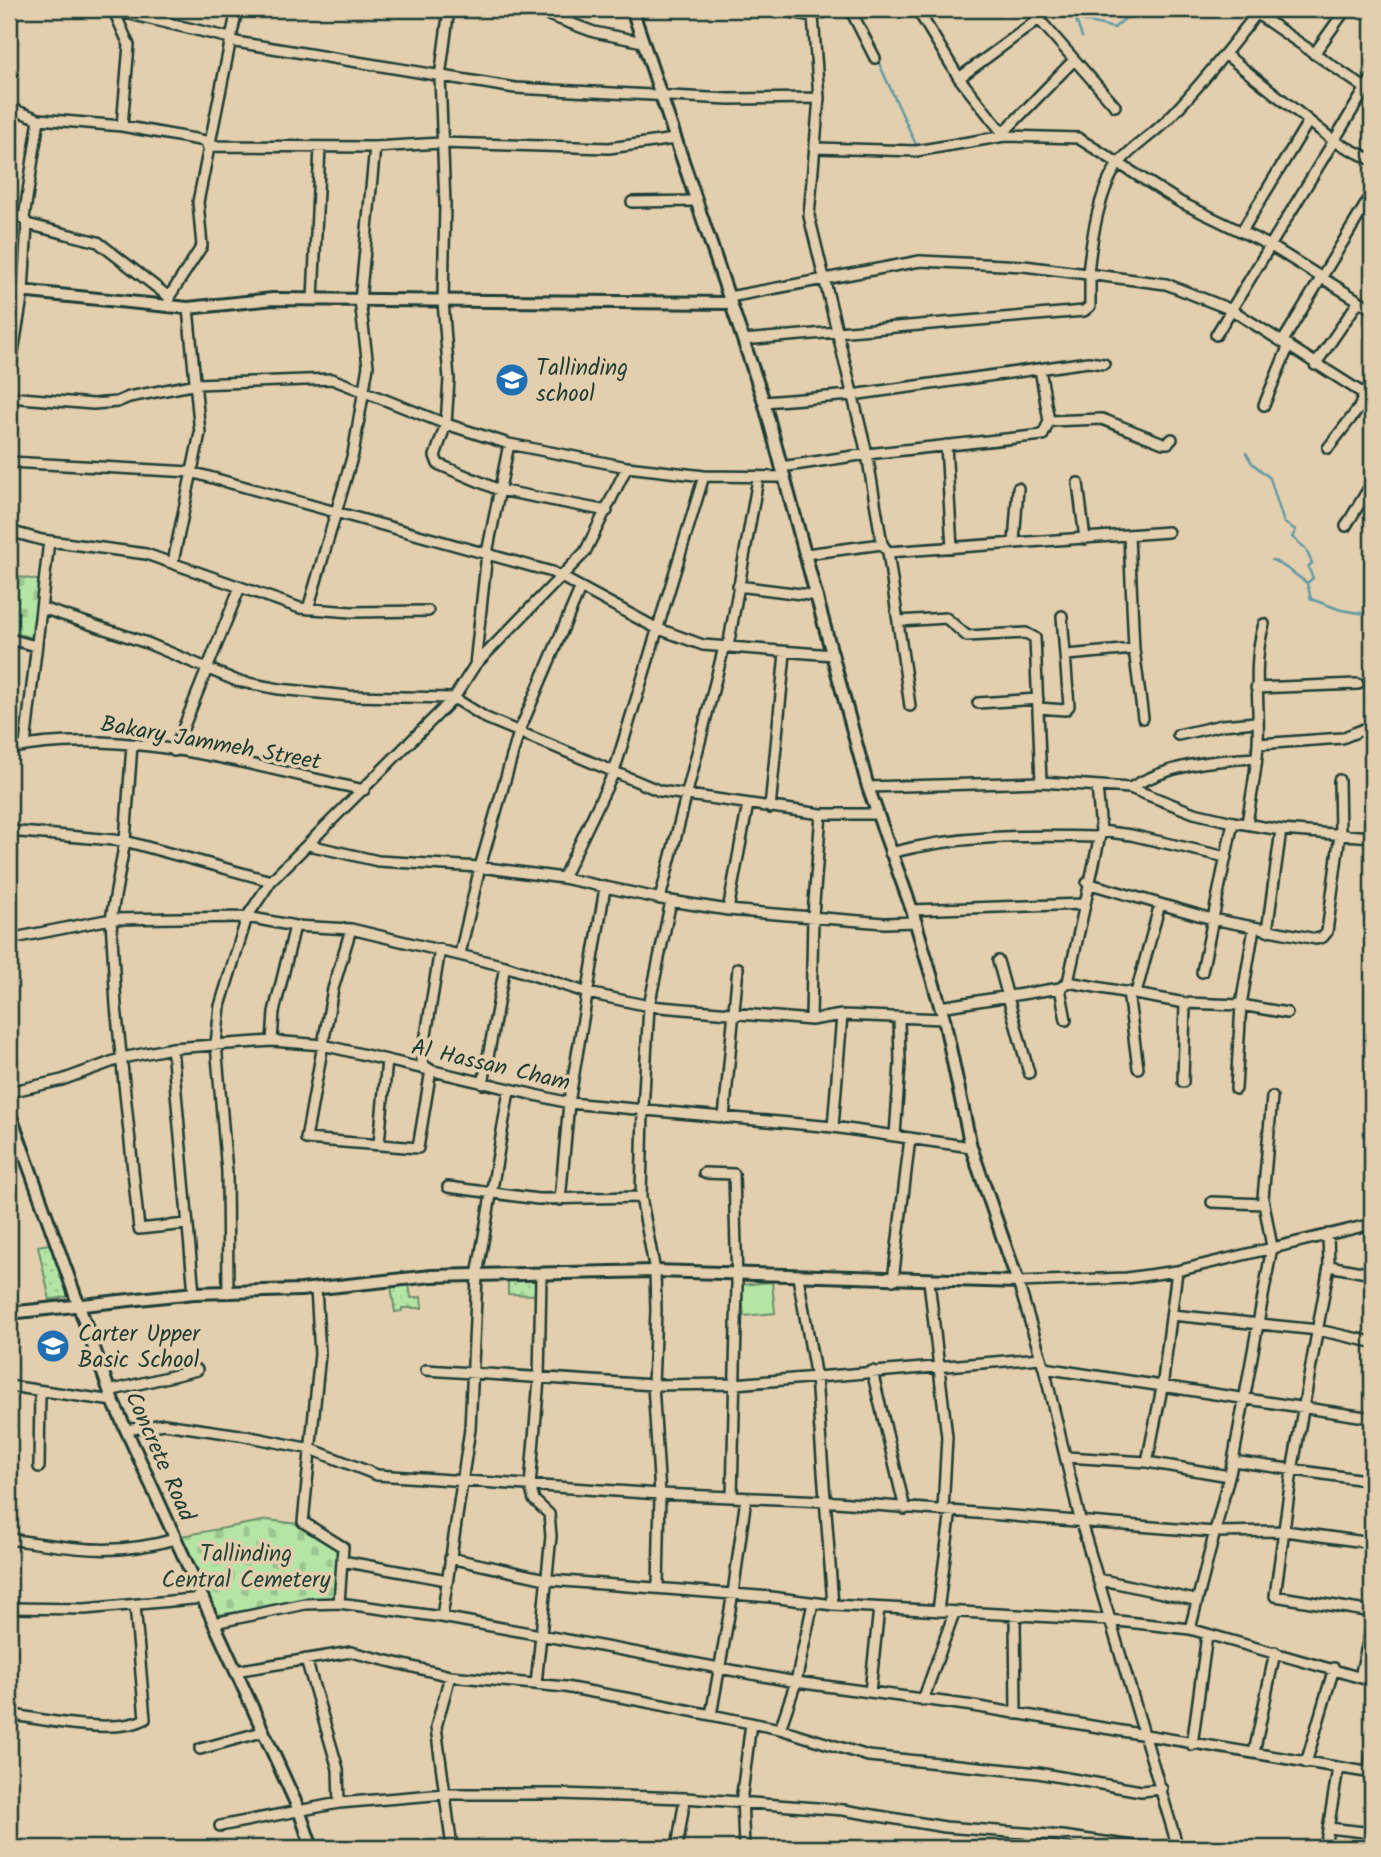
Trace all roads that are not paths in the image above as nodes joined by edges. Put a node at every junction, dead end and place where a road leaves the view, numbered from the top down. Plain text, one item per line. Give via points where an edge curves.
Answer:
1 (113, 9) edge
2 (237, 9) edge
3 (449, 9) edge
4 (532, 9) edge
5 (632, 9) edge
6 (775, 9) edge
7 (833, 9) edge
8 (850, 9) edge
9 (917, 9) edge
10 (1030, 9) edge
11 (1047, 9) edge
12 (1346, 9) edge
13 (1255, 10) edge
14 (813, 16) junction
15 (1039, 19) junction
16 (230, 38) junction
17 (643, 42) junction
18 (1225, 54) junction
19 (1314, 54) junction
20 (875, 58) dead end
21 (1074, 60) junction
22 (440, 77) junction
23 (958, 78) junction
24 (1372, 78) edge
25 (1369, 91) edge
26 (662, 96) junction
27 (819, 98) junction
28 (1115, 106) dead end
29 (9, 108) edge
30 (38, 119) junction
31 (1308, 122) junction
32 (122, 126) junction
33 (1004, 135) junction
34 (674, 139) junction
35 (1334, 141) junction
36 (441, 143) junction
37 (209, 144) junction
38 (320, 147) junction
39 (375, 147) junction
40 (816, 148) junction
41 (1372, 160) edge
42 (1119, 163) junction
43 (1372, 194) edge
44 (696, 201) junction
45 (632, 202) dead end
46 (9, 215) edge
47 (25, 221) junction
48 (1242, 231) junction
49 (1271, 246) junction
50 (1089, 274) junction
51 (1322, 276) junction
52 (823, 279) junction
53 (9, 290) edge
54 (23, 292) junction
55 (313, 299) junction
56 (730, 300) junction
57 (360, 301) junction
58 (443, 301) junction
59 (1359, 301) junction
60 (169, 302) junction
61 (188, 307) junction
62 (1372, 309) edge
63 (1232, 310) junction
64 (837, 332) junction
65 (1216, 335) dead end
66 (743, 340) junction
67 (1286, 343) junction
68 (1104, 364) dead end
69 (1315, 365) junction
70 (1040, 369) junction
71 (9, 376) edge
72 (197, 384) junction
73 (364, 394) junction
74 (852, 395) junction
75 (1369, 395) edge
76 (9, 397) edge
77 (764, 402) junction
78 (1264, 405) dead end
79 (1049, 421) junction
80 (446, 424) junction
81 (1172, 439) dead end
82 (509, 444) junction
83 (946, 445) junction
84 (1328, 448) dead end
85 (867, 454) junction
86 (9, 461) edge
87 (627, 467) junction
88 (191, 472) junction
89 (783, 472) junction
90 (705, 476) junction
91 (758, 480) junction
92 (1078, 483) dead end
93 (1372, 483) edge
94 (1018, 488) dead end
95 (499, 489) junction
96 (337, 511) junction
97 (607, 511) junction
98 (1346, 526) dead end
99 (9, 531) edge
100 (1168, 532) dead end
101 (1129, 536) junction
102 (1085, 539) junction
103 (50, 541) junction
104 (1014, 542) junction
105 (885, 548) junction
106 (953, 548) junction
107 (487, 553) junction
108 (806, 554) junction
109 (173, 562) junction
110 (563, 578) junction
111 (738, 586) junction
112 (240, 587) junction
113 (580, 589) junction
114 (817, 596) junction
115 (42, 608) junction
116 (308, 609) junction
117 (428, 611) dead end
118 (1062, 616) dead end
119 (899, 621) junction
120 (1264, 624) dead end
121 (656, 628) junction
122 (9, 639) edge
123 (36, 646) junction
124 (726, 647) junction
125 (1134, 649) junction
126 (785, 653) junction
127 (833, 655) junction
128 (1067, 655) junction
129 (475, 666) junction
130 (207, 670) junction
131 (1358, 684) dead end
132 (1256, 688) junction
133 (454, 698) junction
134 (978, 703) dead end
135 (1038, 704) junction
136 (910, 706) dead end
137 (1143, 718) dead end
138 (1256, 722) junction
139 (1364, 729) dead end
140 (519, 732) junction
141 (1178, 735) dead end
142 (1258, 744) junction
143 (25, 745) junction
144 (132, 745) junction
145 (9, 749) edge
146 (174, 751) junction
147 (1256, 758) junction
148 (614, 772) junction
149 (1339, 780) dead end
150 (1041, 782) junction
151 (1097, 786) junction
152 (868, 788) junction
153 (1130, 788) junction
154 (364, 789) junction
155 (686, 796) junction
156 (748, 804) junction
157 (770, 808) junction
158 (821, 814) junction
159 (877, 814) junction
160 (1233, 822) junction
161 (1247, 823) junction
162 (1281, 830) junction
163 (9, 831) edge
164 (1099, 834) junction
165 (1340, 834) junction
166 (1372, 837) edge
167 (125, 841) junction
168 (309, 845) junction
169 (890, 853) junction
170 (1226, 857) junction
171 (480, 867) junction
172 (563, 878) junction
173 (271, 880) junction
174 (1087, 883) junction
175 (605, 888) junction
176 (660, 899) junction
177 (671, 901) junction
178 (1083, 904) junction
179 (1160, 904) junction
180 (728, 910) junction
181 (912, 910) junction
182 (813, 915) junction
183 (247, 918) junction
184 (111, 919) junction
185 (1212, 919) junction
186 (916, 922) junction
187 (295, 926) junction
188 (1254, 928) junction
189 (351, 929) junction
190 (1267, 931) junction
191 (9, 939) edge
192 (440, 949) junction
193 (460, 954) junction
194 (998, 961) dead end
195 (505, 966) junction
196 (738, 968) dead end
197 (1202, 972) dead end
198 (1064, 985) junction
199 (588, 993) junction
200 (1132, 993) junction
201 (1005, 996) junction
202 (1185, 1003) junction
203 (1241, 1005) junction
204 (649, 1006) junction
205 (940, 1007) junction
206 (1287, 1013) dead end
207 (735, 1014) junction
208 (842, 1015) junction
209 (899, 1018) junction
210 (811, 1020) junction
211 (944, 1020) junction
212 (1066, 1020) dead end
213 (272, 1041) junction
214 (216, 1044) junction
215 (323, 1045) junction
216 (172, 1048) junction
217 (122, 1058) junction
218 (387, 1060) junction
219 (1138, 1068) dead end
220 (431, 1070) junction
221 (1029, 1073) dead end
222 (1183, 1082) dead end
223 (483, 1084) junction
224 (1236, 1090) dead end
225 (509, 1091) junction
226 (9, 1092) edge
227 (1272, 1097) dead end
228 (569, 1102) junction
229 (643, 1110) junction
230 (9, 1111) edge
231 (724, 1118) junction
232 (833, 1127) junction
233 (895, 1135) junction
234 (910, 1138) junction
235 (379, 1143) junction
236 (971, 1147) junction
237 (704, 1174) dead end
238 (447, 1187) dead end
239 (492, 1195) junction
240 (641, 1198) junction
241 (560, 1200) junction
242 (1212, 1202) dead end
243 (1264, 1204) junction
244 (186, 1224) junction
245 (1372, 1224) edge
246 (1328, 1234) junction
247 (1272, 1247) junction
248 (1329, 1266) junction
249 (1177, 1271) junction
250 (654, 1272) junction
251 (735, 1273) junction
252 (1372, 1274) edge
253 (477, 1276) junction
254 (541, 1276) junction
255 (798, 1277) junction
256 (893, 1280) junction
257 (929, 1281) junction
258 (1018, 1282) junction
259 (316, 1289) junction
260 (194, 1293) junction
261 (228, 1293) junction
262 (78, 1306) junction
263 (9, 1313) edge
264 (1172, 1315) junction
265 (1257, 1324) junction
266 (1318, 1330) junction
267 (1372, 1342) edge
268 (1041, 1358) junction
269 (940, 1364) junction
270 (1044, 1368) junction
271 (197, 1370) dead end
272 (426, 1370) dead end
273 (872, 1371) junction
274 (473, 1372) junction
275 (816, 1378) junction
276 (539, 1379) junction
277 (734, 1384) junction
278 (653, 1385) junction
279 (9, 1387) edge
280 (1162, 1388) junction
281 (40, 1391) junction
282 (111, 1396) junction
283 (1245, 1400) junction
284 (1303, 1409) junction
285 (1372, 1418) edge
286 (126, 1430) junction
287 (311, 1449) junction
288 (1066, 1457) junction
289 (1233, 1461) junction
290 (1147, 1462) junction
291 (39, 1467) dead end
292 (1292, 1471) junction
293 (1229, 1476) junction
294 (1372, 1481) edge
295 (460, 1482) junction
296 (530, 1486) junction
297 (660, 1494) junction
298 (732, 1497) junction
299 (746, 1498) junction
300 (824, 1501) junction
301 (905, 1509) junction
302 (947, 1510) junction
303 (1080, 1519) junction
304 (1285, 1531) junction
305 (1214, 1532) junction
306 (9, 1539) edge
307 (175, 1539) junction
308 (1372, 1543) edge
309 (450, 1558) junction
310 (342, 1561) junction
311 (545, 1579) junction
312 (1098, 1579) junction
313 (447, 1580) junction
314 (658, 1587) junction
315 (733, 1594) junction
316 (203, 1598) junction
317 (1195, 1600) junction
318 (339, 1603) junction
319 (813, 1603) junction
320 (135, 1605) junction
321 (833, 1605) junction
322 (9, 1608) edge
323 (879, 1608) junction
324 (938, 1611) junction
325 (1372, 1612) edge
326 (954, 1613) junction
327 (1015, 1616) junction
328 (442, 1617) junction
329 (1109, 1620) junction
330 (214, 1623) junction
331 (1372, 1624) edge
332 (1190, 1629) junction
333 (1207, 1634) junction
334 (540, 1635) junction
335 (1275, 1652) junction
336 (306, 1659) junction
337 (718, 1665) junction
338 (1334, 1668) junction
339 (235, 1671) junction
340 (450, 1676) junction
341 (1360, 1676) junction
342 (1372, 1681) edge
343 (796, 1682) junction
344 (536, 1684) junction
345 (870, 1692) junction
346 (923, 1700) junction
347 (9, 1714) edge
348 (1016, 1714) junction
349 (711, 1715) junction
350 (751, 1723) junction
351 (780, 1730) junction
352 (262, 1732) junction
353 (1143, 1736) junction
354 (1192, 1745) junction
355 (200, 1749) dead end
356 (1372, 1752) edge
357 (1254, 1753) junction
358 (1306, 1763) junction
359 (1338, 1768) junction
360 (1371, 1773) edge
361 (1161, 1789) junction
362 (445, 1794) junction
363 (685, 1798) junction
364 (339, 1803) junction
365 (743, 1803) junction
366 (299, 1810) junction
367 (220, 1826) dead end
368 (1329, 1828) junction
369 (1372, 1833) edge
370 (1031, 1834) junction
371 (312, 1848) edge
372 (452, 1848) edge
373 (677, 1848) edge
374 (744, 1848) edge
375 (1026, 1848) edge
376 (1147, 1848) edge
377 (1178, 1848) edge
378 (1325, 1848) edge

1 - 16 street
1 - 32 street via 128,45
2 - 16 street
3 - 22 street
4 - 17 street via 594,32
5 - 17 street
6 - 14 street
7 - 14 street
8 - 20 street
9 - 23 street
10 - 15 street
11 - 15 street
12 - 19 street
13 - 18 street
13 - 19 street
14 - 27 street
15 - 21 street
15 - 23 street
16 - 22 street
16 - 37 street
17 - 26 street
18 - 31 street
18 - 42 street via 1166,121
19 - 25 street
21 - 28 street
21 - 33 street
22 - 26 street via 515,88
22 - 36 street
23 - 33 street
24 - 25 street
25 - 35 street
26 - 27 street
26 - 34 street
27 - 40 street
29 - 30 street
30 - 32 street
30 - 47 street
31 - 35 street
31 - 48 street
32 - 37 street
33 - 40 street via 916,151
33 - 42 street via 1078,138
34 - 36 street via 609,148
34 - 44 street
35 - 41 street
35 - 49 street
36 - 39 street
36 - 58 street
37 - 38 street
37 - 60 street via 198,202 202,246
38 - 39 street
38 - 55 street
39 - 57 street
40 - 52 street via 809,216
42 - 48 street via 1180,202
42 - 50 street via 1092,237
43 - 51 street
44 - 45 street
44 - 56 street
46 - 47 street
47 - 54 street
47 - 60 street via 98,242
48 - 49 street
49 - 51 street
49 - 63 street
50 - 52 street via 920,261
50 - 63 street via 1166,284
50 - 64 street via 1090,306 1084,311
51 - 59 street
51 - 67 street
52 - 56 street
52 - 64 street
53 - 54 street
54 - 60 street
54 - 71 street
55 - 57 street
55 - 61 street
56 - 58 street
56 - 66 street
57 - 58 street
57 - 73 street via 368,366
58 - 80 street via 449,379
59 - 62 street
59 - 69 street
60 - 61 street
61 - 72 street
63 - 65 street
63 - 67 street
64 - 66 street
64 - 74 street
66 - 77 street
67 - 69 street
67 - 78 street
68 - 70 street
69 - 75 street
70 - 74 street
70 - 79 street
72 - 73 street via 332,379
72 - 76 street via 105,403
72 - 88 street via 200,433
73 - 80 street
73 - 96 street
74 - 77 street
74 - 85 street
75 - 84 street
77 - 89 street
79 - 81 street via 1102,419 1163,443
79 - 83 street via 1043,435
80 - 82 street
80 - 95 street via 435,456 438,464
82 - 87 street
82 - 95 street
83 - 85 street
83 - 106 street
85 - 89 street
85 - 105 street
86 - 88 street
87 - 90 street
87 - 97 street
88 - 96 street
88 - 109 street
89 - 91 street
89 - 108 street
90 - 91 street
90 - 121 street
91 - 111 street
92 - 102 street
93 - 98 street
94 - 104 street
95 - 97 street
95 - 107 street
96 - 107 street
96 - 116 street
97 - 110 street via 585,552
99 - 103 street
100 - 101 street
101 - 102 street
101 - 125 street
102 - 104 street
103 - 109 street
103 - 115 street
104 - 106 street
105 - 106 street
105 - 108 street
105 - 119 street
107 - 110 street
107 - 129 street
108 - 114 street
109 - 112 street
110 - 113 street
110 - 129 street
111 - 114 street
111 - 124 street
112 - 116 street
112 - 130 street
113 - 121 street
113 - 140 street
114 - 127 street
115 - 123 street
115 - 130 street via 146,643
116 - 117 street
118 - 128 street
119 - 135 street via 946,618 967,636 1031,635 1035,638
119 - 136 street
120 - 132 street
121 - 124 street via 703,645
121 - 148 street
122 - 123 street
123 - 143 street
124 - 126 street
124 - 155 street
125 - 128 street
125 - 137 street
126 - 127 street
126 - 157 street
127 - 152 street
128 - 135 street via 1068,709
129 - 133 street
130 - 133 street via 279,689
130 - 146 street
131 - 132 street
132 - 138 street
133 - 140 street
133 - 154 street
134 - 135 street
135 - 150 street
138 - 141 street
138 - 142 street
139 - 142 street via 1342,738
140 - 148 street
140 - 171 street
142 - 147 street
143 - 144 street, Bakary Jammeh Street via 80,739
143 - 145 street, Bakary Jammeh Street
144 - 146 street, Bakary Jammeh Street
144 - 167 street
146 - 154 street, Bakary Jammeh Street
147 - 153 street via 1181,767
147 - 161 street
148 - 155 street
148 - 172 street
149 - 165 street
150 - 151 street
150 - 152 street
151 - 153 street
151 - 164 street
152 - 159 street
153 - 160 street via 1194,813
154 - 168 street
155 - 156 street
155 - 176 street
156 - 157 street
156 - 180 street
157 - 158 street
158 - 159 street
158 - 182 street
159 - 169 street
160 - 161 street
160 - 170 street
161 - 162 street
162 - 165 street
162 - 190 street
163 - 167 street
164 - 169 street via 970,838
164 - 170 street via 1131,835
164 - 174 street
165 - 166 street
165 - 190 street via 1327,932 1323,937
167 - 173 street
167 - 184 street
168 - 171 street via 378,861
168 - 173 street
169 - 181 street
170 - 185 street
171 - 172 street
171 - 193 street
172 - 175 street
173 - 183 street
174 - 178 street
174 - 179 street
175 - 176 street
175 - 199 street
176 - 177 street
177 - 180 street
177 - 204 street
178 - 181 street
178 - 198 street
179 - 185 street
179 - 200 street
180 - 182 street
181 - 186 street
182 - 186 street
182 - 210 street
183 - 184 street
183 - 187 street
183 - 214 street via 220,1006
184 - 191 street
184 - 217 street
185 - 188 street
185 - 197 street
186 - 205 street
187 - 189 street
187 - 213 street via 274,1012
188 - 190 street
188 - 203 street
189 - 192 street
189 - 215 street
192 - 193 street
192 - 220 street via 422,1060
193 - 195 street
194 - 201 street
195 - 199 street
195 - 223 street
196 - 207 street
198 - 200 street
198 - 201 street
198 - 212 street
199 - 204 street
199 - 228 street
200 - 202 street
200 - 219 street
201 - 205 street
201 - 221 street
202 - 203 street
202 - 222 street
203 - 206 street
203 - 224 street
204 - 207 street
204 - 229 street
205 - 211 street
207 - 210 street
207 - 231 street
208 - 209 street
208 - 210 street
208 - 232 street
209 - 211 street
209 - 233 street
211 - 236 street
213 - 214 street, Al Hassan Cham
213 - 215 street, Al Hassan Cham
214 - 216 street, Al Hassan Cham
214 - 261 street via 227,1172
215 - 218 street, Al Hassan Cham
215 - 235 street via 306,1139
216 - 217 street, Al Hassan Cham
216 - 244 street
217 - 226 street, Al Hassan Cham via 62,1080
217 - 244 street via 139,1229
218 - 220 street, Al Hassan Cham
218 - 235 street
220 - 223 street, Al Hassan Cham
220 - 235 street via 418,1148
223 - 225 street, Al Hassan Cham
225 - 228 street, Al Hassan Cham
225 - 239 street
227 - 243 street
228 - 229 street, Al Hassan Cham
228 - 241 street
229 - 231 street, Al Hassan Cham
229 - 240 street
230 - 262 street, Concrete Road
231 - 232 street, Al Hassan Cham
232 - 233 street, Al Hassan Cham
233 - 234 street, Al Hassan Cham
234 - 236 street, Al Hassan Cham
234 - 256 street
236 - 258 street
237 - 251 street via 733,1174
238 - 239 street
239 - 241 street
239 - 253 street
240 - 241 street
240 - 250 street
242 - 243 street
243 - 247 street
244 - 260 street
245 - 246 street
246 - 247 street
246 - 248 street
247 - 249 street
247 - 265 street
248 - 252 street
248 - 266 street
249 - 258 street via 1127,1278
249 - 264 street
250 - 251 street
250 - 254 street
250 - 278 street
251 - 255 street
251 - 277 street
253 - 254 street
253 - 259 street via 432,1276
253 - 274 street
254 - 276 street
255 - 256 street
255 - 275 street
256 - 257 street
257 - 258 street
257 - 269 street
258 - 268 street
259 - 261 street
259 - 287 street via 320,1354
260 - 261 street
260 - 262 street
262 - 263 street
262 - 282 street, Concrete Road
264 - 265 street
264 - 280 street
265 - 266 street
265 - 283 street
266 - 267 street
266 - 284 street
268 - 269 street
268 - 270 street
269 - 273 street
269 - 302 street
270 - 280 street
270 - 288 street
271 - 282 street
272 - 274 street
273 - 275 street
273 - 301 street
274 - 276 street
274 - 295 street via 470,1429
275 - 277 street
275 - 300 street
276 - 278 street
276 - 296 street
277 - 278 street
277 - 298 street
278 - 297 street
279 - 281 street
280 - 283 street
280 - 290 street
281 - 282 street
281 - 291 street
282 - 286 street, Concrete Road
283 - 284 street
283 - 289 street
284 - 285 street
284 - 292 street
286 - 287 street via 163,1424
286 - 307 street, Concrete Road
287 - 295 street via 377,1475
287 - 310 street via 303,1522 343,1547
288 - 290 street
288 - 303 street
289 - 292 street
289 - 293 street
290 - 293 street
292 - 294 street
292 - 304 street
293 - 305 street
295 - 296 street
295 - 309 street
296 - 297 street
296 - 311 street via 534,1500 549,1514
297 - 298 street
297 - 314 street
298 - 299 street
299 - 300 street
299 - 315 street
300 - 301 street
300 - 321 street
301 - 302 street
302 - 303 street
302 - 324 street
303 - 305 street
303 - 312 street
304 - 305 street
304 - 308 street
304 - 325 street via 1275,1596
305 - 317 street
306 - 307 street via 109,1552
307 - 316 street, Concrete Road
309 - 311 street
309 - 313 street
310 - 313 street
310 - 318 street
311 - 314 street
311 - 334 street
312 - 317 street
312 - 329 street
313 - 328 street
314 - 315 street
315 - 319 street
315 - 337 street
316 - 320 street
316 - 330 street, Concrete Road
317 - 332 street
318 - 328 street
318 - 330 street via 305,1604
319 - 321 street
319 - 343 street
320 - 322 street
320 - 347 street via 145,1720 99,1726
321 - 323 street
323 - 324 street
323 - 345 street
324 - 326 street
326 - 327 street
326 - 346 street
327 - 329 street
327 - 348 street
328 - 334 street
329 - 332 street
329 - 353 street
330 - 339 street, Concrete Road
331 - 341 street
332 - 333 street
333 - 335 street
333 - 354 street
334 - 337 street
334 - 344 street
335 - 338 street
335 - 357 street
336 - 339 street
336 - 340 street via 352,1652
336 - 364 street via 338,1769
337 - 343 street
337 - 349 street
338 - 341 street
338 - 358 street
339 - 352 street, Concrete Road
340 - 344 street
340 - 362 street via 436,1727
341 - 342 street
343 - 345 street
343 - 351 street
344 - 349 street
345 - 346 street
346 - 348 street
348 - 353 street
349 - 350 street
350 - 351 street
350 - 365 street
351 - 361 street via 868,1756
352 - 355 street
352 - 366 street, Concrete Road
353 - 354 street
353 - 361 street
354 - 357 street
356 - 360 street
357 - 358 street
358 - 359 street
359 - 360 street
359 - 368 street
361 - 377 street
362 - 363 street
362 - 364 street
362 - 372 street
363 - 365 street
363 - 373 street
364 - 366 street
365 - 370 street via 843,1810 945,1827
365 - 374 street
366 - 367 street
366 - 371 street, Concrete Road
368 - 369 street
368 - 378 street
370 - 375 street
370 - 376 street

